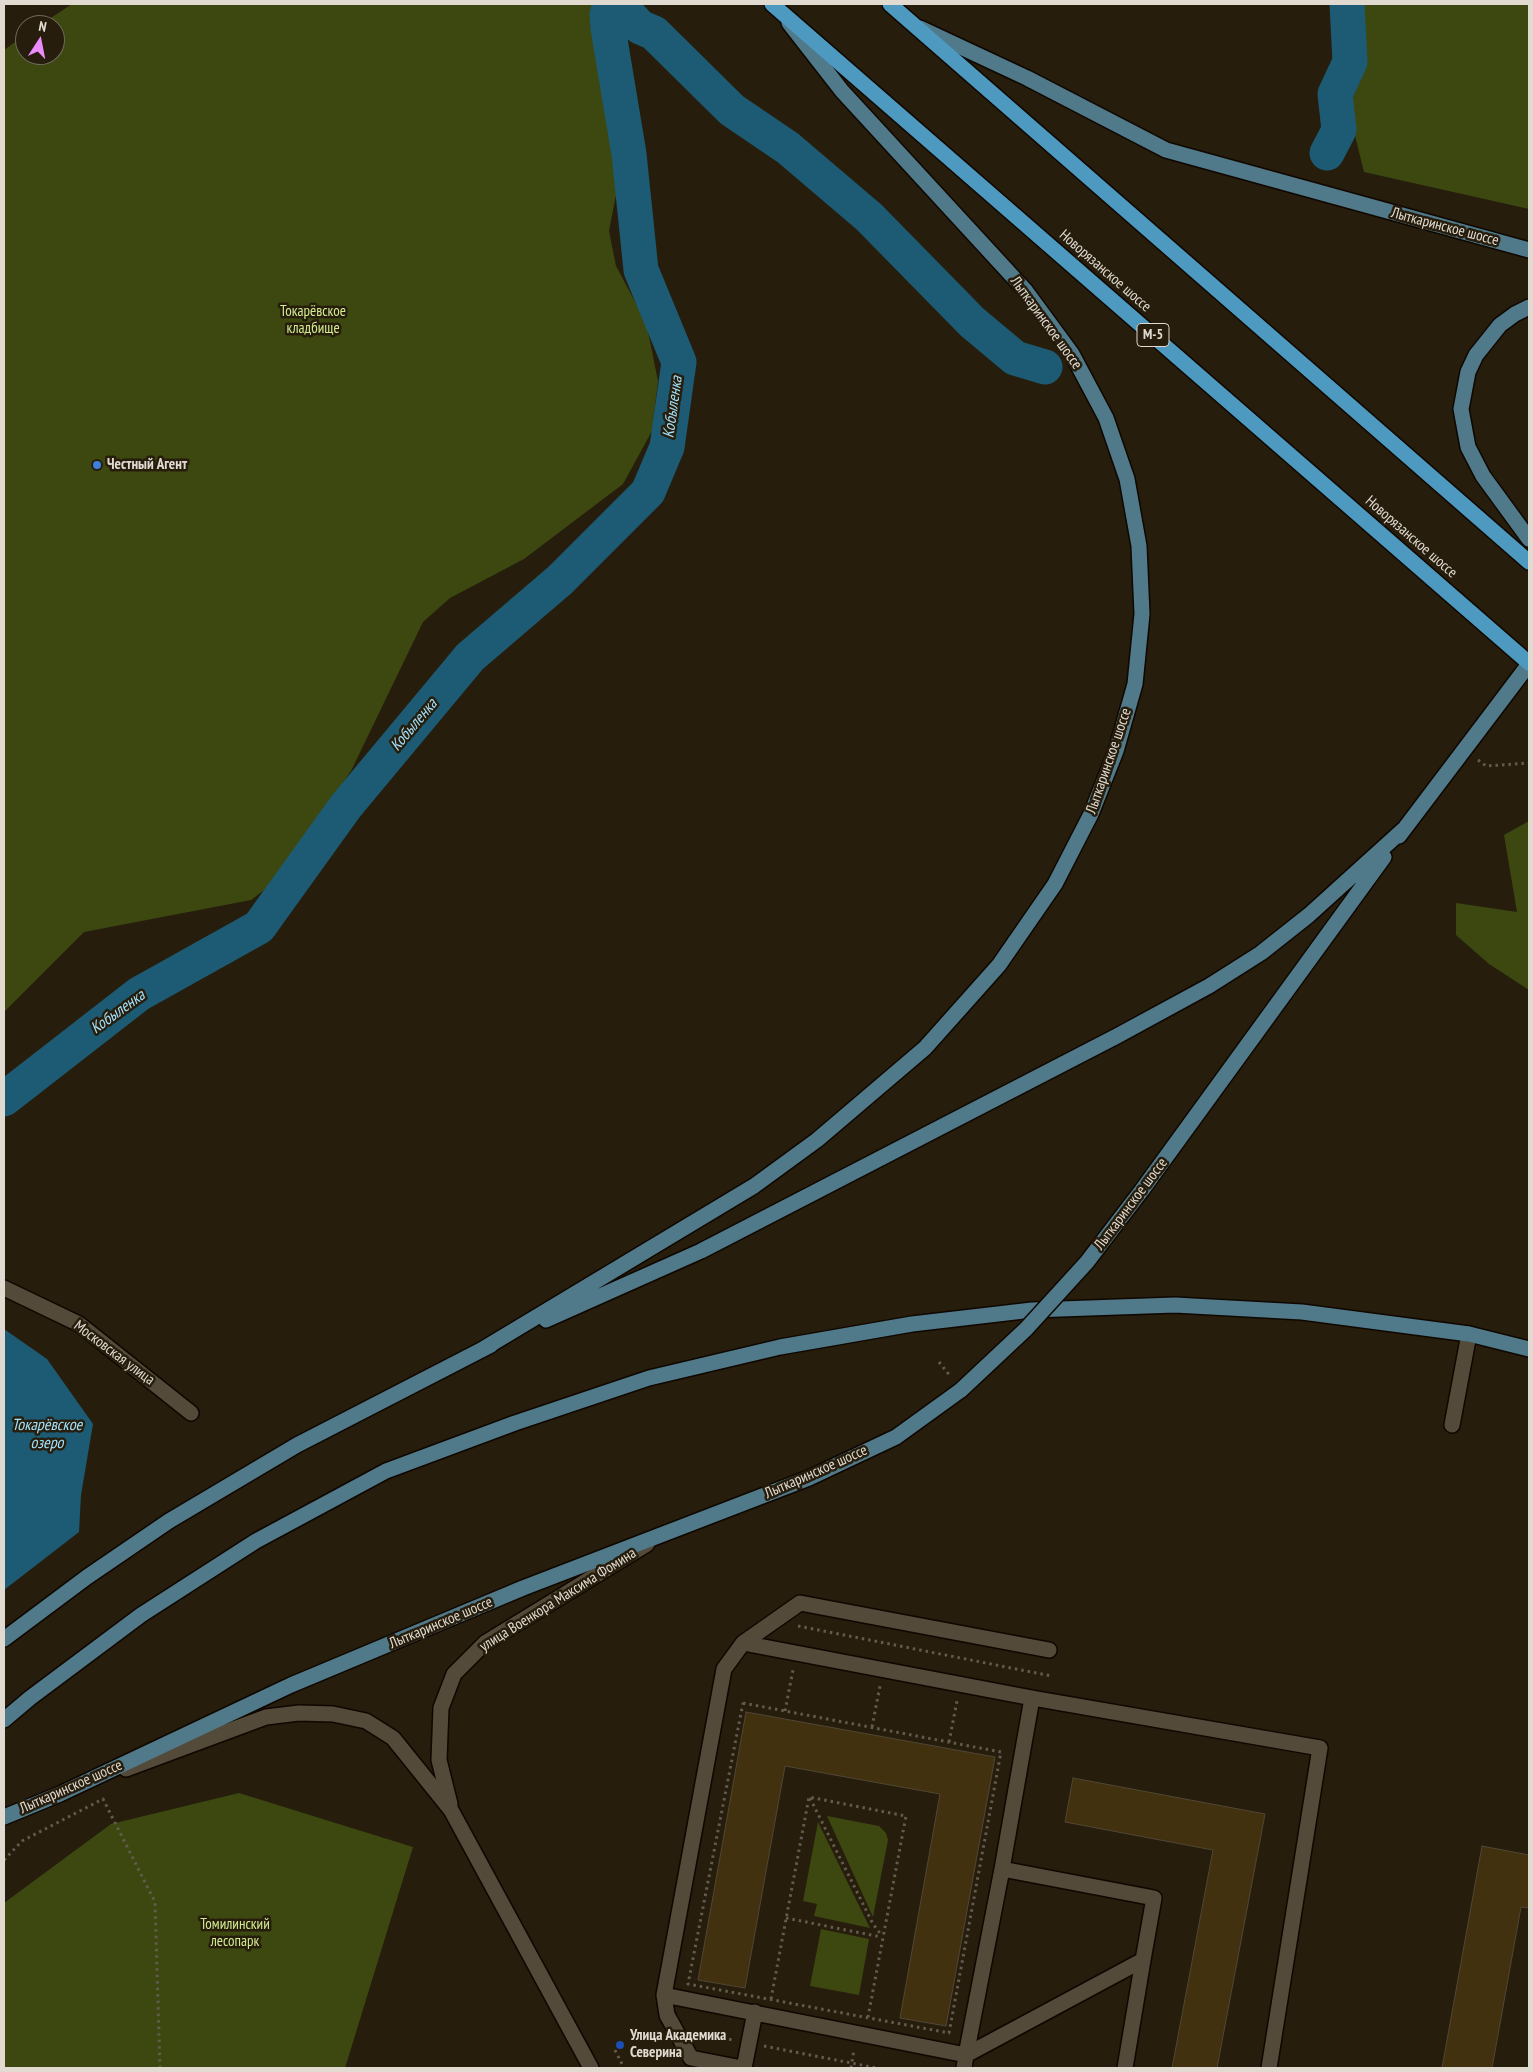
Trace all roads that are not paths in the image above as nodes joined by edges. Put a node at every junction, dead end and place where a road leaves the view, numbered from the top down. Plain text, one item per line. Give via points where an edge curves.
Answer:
1 (890, 4) edge
2 (774, 6) edge
3 (916, 26) junction
4 (1529, 250) edge
5 (1529, 307) edge
6 (1529, 539) edge
7 (1529, 562) edge
8 (1529, 663) edge
9 (1404, 829) junction
10 (4, 1288) edge
11 (1469, 1334) junction
12 (483, 1349) junction
13 (1529, 1349) edge
14 (191, 1413) dead end
15 (1452, 1425) dead end
16 (658, 1536) junction
17 (4, 1639) edge
18 (743, 1642) junction
19 (1049, 1650) dead end
20 (1032, 1698) junction
21 (4, 1720) edge
22 (60, 1794) junction
23 (451, 1810) junction
24 (4, 1817) edge
25 (1002, 1869) junction
26 (1143, 1960) junction
27 (664, 1995) junction
28 (755, 2012) junction
29 (965, 2062) edge
30 (591, 2068) edge
31 (743, 2068) edge
32 (1125, 2068) edge
33 (1269, 2068) edge

1 - 3 highway
2 - 8 highway, Новорязанское шоссе / М-5
2 - 12 main road, Лыткаринское шоссе via 842,91 1025,290 1072,354 1106,418 1129,489 1139,546 1142,614 1135,684 1116,751 1091,814 1055,884 999,965 925,1048 817,1140 754,1186
3 - 4 main road, Лыткаринское шоссе via 1027,78 1166,150
3 - 7 highway
5 - 6 main road via 1500,325 1476,354 1468,372 1461,409 1468,447 1483,476
8 - 9 main road, Лыткаринское шоссе
9 - 12 main road, Лыткаринское шоссе via 1309,916 1261,953 1209,986 701,1252
9 - 16 main road, Лыткаринское шоссе, bridge via 1142,1190 1087,1262 1026,1329 961,1390 896,1437 809,1478
10 - 14 street, Московская улица via 79,1324
11 - 13 main road
11 - 15 street
11 - 21 main road via 1302,1312 1175,1305 1032,1310 912,1324 780,1347 649,1378 386,1471 256,1541 174,1594
12 - 17 main road, Лыткаринское шоссе via 297,1444 169,1521
16 - 22 main road, Лыткаринское шоссе via 523,1588 291,1685
16 - 23 street, улица Военкора Максима Фомина via 485,1643 454,1674 441,1708 439,1760
18 - 19 street via 800,1603
18 - 20 street
18 - 27 street via 724,1669
20 - 25 street
20 - 33 street via 1320,1748
22 - 23 street, улица Военкора Максима Фомина via 266,1717 299,1713 333,1714 366,1721 393,1738
22 - 24 main road, Лыткаринское шоссе
23 - 30 street, улица Военкора Максима Фомина
25 - 26 street via 1154,1898
25 - 29 street
26 - 29 street
26 - 32 street
27 - 28 street
27 - 31 street via 667,2016 691,2058
28 - 29 street via 864,2034
28 - 31 street

